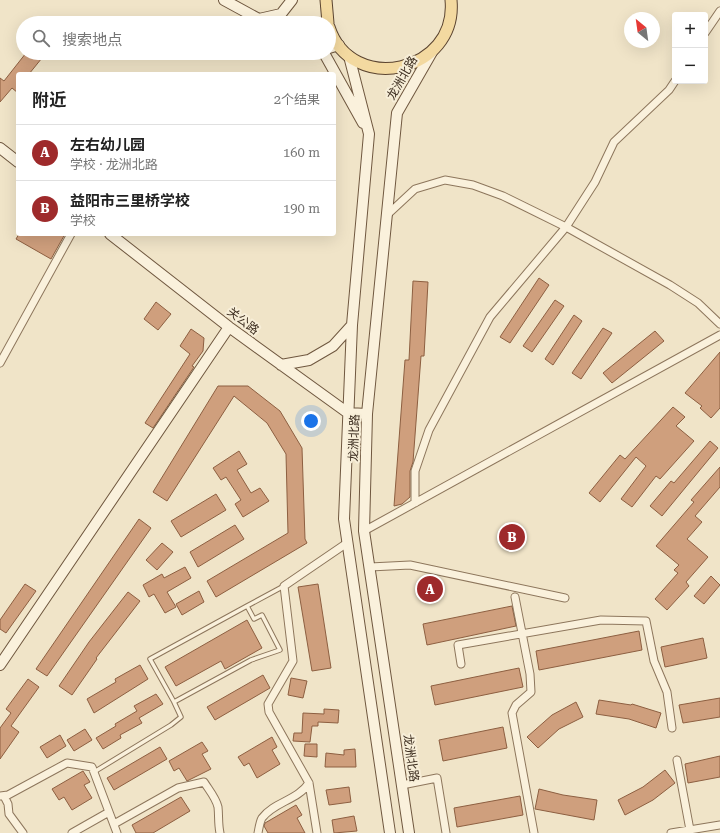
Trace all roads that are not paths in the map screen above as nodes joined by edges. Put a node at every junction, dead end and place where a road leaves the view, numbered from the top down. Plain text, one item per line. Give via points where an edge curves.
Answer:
1 (224, 0) edge
2 (292, 0) edge
3 (325, 1) edge
4 (454, 3) edge
5 (720, 11) edge
6 (254, 16) edge
7 (276, 16) edge
8 (327, 16) edge
9 (708, 29) edge
10 (336, 48) edge
11 (432, 52) junction
12 (350, 56) junction
13 (328, 60) edge
14 (335, 72) edge
15 (336, 75) edge
16 (673, 84) edge
17 (369, 134) junction
18 (0, 148) edge
19 (16, 160) edge
20 (387, 215) junction
21 (566, 227) junction
22 (71, 236) edge
23 (113, 236) edge
24 (720, 324) edge
25 (352, 325) junction
26 (229, 327) junction
27 (720, 335) edge
28 (0, 363) edge
29 (281, 365) junction
30 (348, 413) junction
31 (367, 414) junction
32 (415, 503) junction
33 (364, 531) junction
34 (347, 542) junction
35 (370, 567) junction
36 (284, 586) junction
37 (515, 597) dead end
38 (565, 598) dead end
39 (246, 606) junction
40 (522, 633) junction
41 (461, 664) dead end
42 (0, 665) edge
43 (174, 702) junction
44 (672, 728) dead end
45 (677, 760) dead end
46 (94, 772) junction
47 (308, 783) junction
48 (402, 785) junction
49 (2, 796) edge
50 (109, 812) junction
51 (114, 824) junction
52 (720, 825) edge
53 (690, 830) junction
54 (23, 833) edge
55 (72, 833) edge
56 (117, 833) edge
57 (220, 833) edge
58 (258, 833) edge
59 (317, 833) edge
60 (390, 833) edge
61 (409, 833) edge
62 (446, 833) edge
63 (534, 833) edge
64 (671, 833) edge

1 - 6 main road
2 - 7 main road via 281,14
3 - 8 main road
4 - 11 main road via 447,29
5 - 9 street
10 - 12 main road
11 - 12 main road via 418,62 388,69 365,65
11 - 20 main road, 龙洲北路 via 397,113
12 - 17 main road, 龙洲北路
13 - 14 main road
15 - 17 main road
16 - 21 street via 614,142 595,182
17 - 25 main road, 龙洲北路
18 - 19 main road
20 - 21 street via 415,189 445,180 503,196
20 - 31 main road, 龙洲北路
21 - 24 street via 670,285 698,303
21 - 32 street via 490,317 429,430 415,471
22 - 28 street
23 - 26 main road, 关公路
25 - 29 main road via 333,346 309,360
25 - 30 main road, 龙洲北路
26 - 29 main road, 关公路
26 - 42 main road
27 - 32 street
29 - 30 main road, 关公路
30 - 31 main road
30 - 34 main road, 龙洲北路 via 344,519
31 - 33 main road, 龙洲北路
32 - 33 street
33 - 35 main road, 龙洲北路
34 - 36 street
34 - 60 main road, 龙洲北路
35 - 38 street via 410,565
35 - 48 main road, 龙洲北路
36 - 39 lane
36 - 47 street via 293,661 268,704
37 - 40 street
39 - 43 lane via 150,659
39 - 43 lane via 254,619 262,615 280,650 251,660
40 - 41 street via 458,645
40 - 44 street via 601,620 646,621 654,661 667,692
40 - 63 street via 531,692 516,704 512,714
43 - 46 lane via 181,717
45 - 53 street
46 - 49 street via 92,767 67,763
46 - 50 street
47 - 58 street via 304,790 262,818
47 - 59 street
48 - 61 main road, 龙洲北路
48 - 62 street via 437,778
49 - 54 street via 8,804 9,814
50 - 51 street
50 - 55 street
51 - 56 street
51 - 57 street via 178,788 204,782 217,804
52 - 53 street
53 - 64 street

